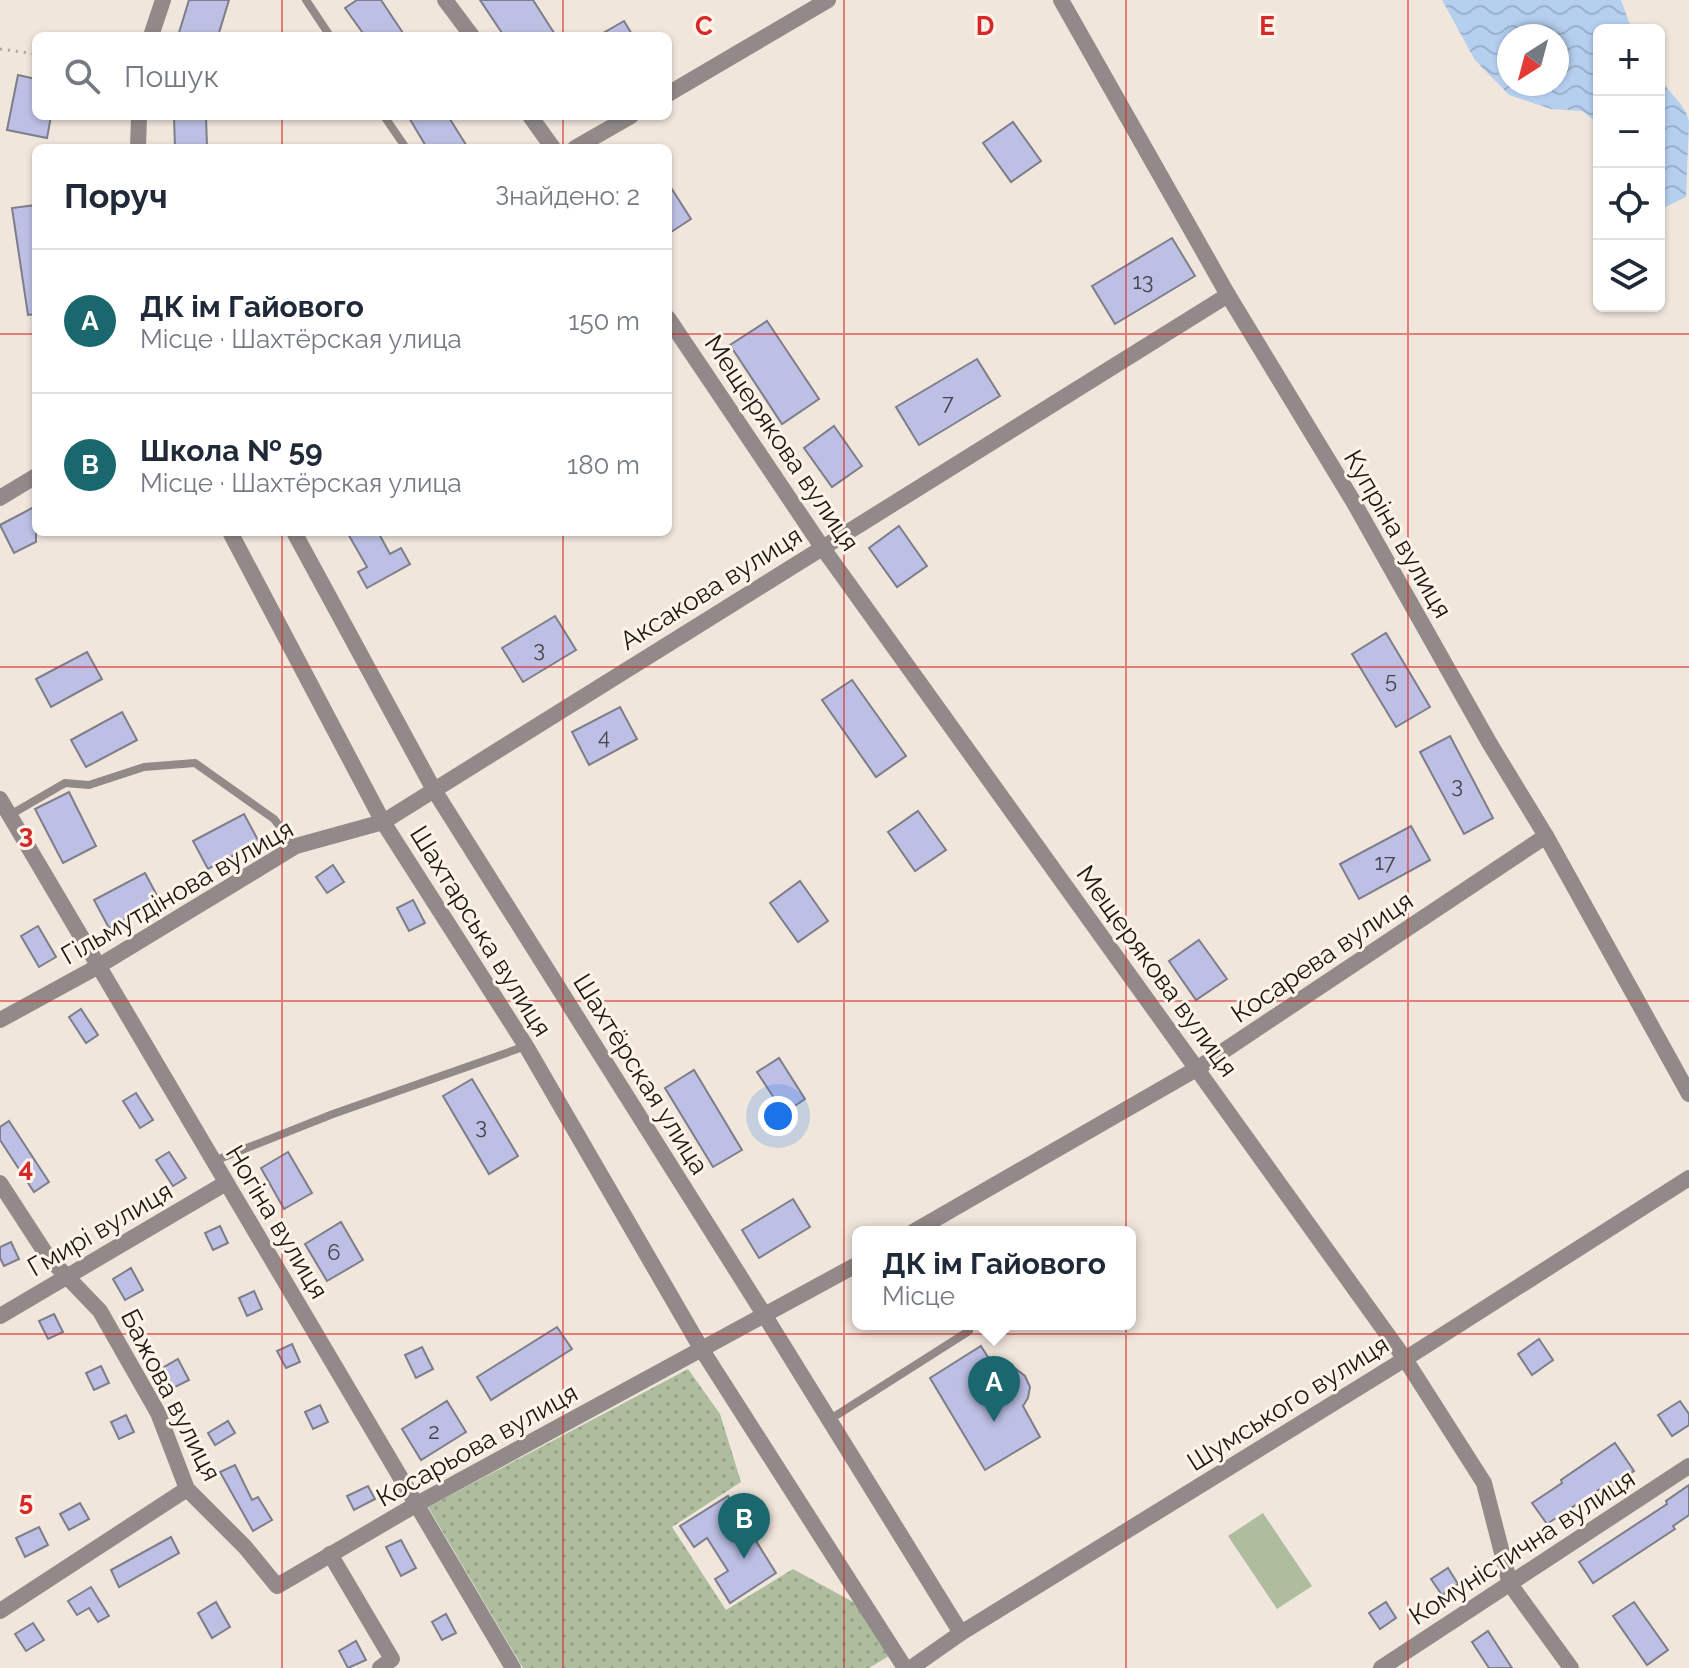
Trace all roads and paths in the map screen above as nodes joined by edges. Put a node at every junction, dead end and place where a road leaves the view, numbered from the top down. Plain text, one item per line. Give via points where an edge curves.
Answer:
1 (163, 0) edge
2 (306, 0) edge
3 (445, 0) edge
4 (828, 0) edge
5 (1061, 0) edge
6 (152, 32) edge
7 (327, 32) edge
8 (469, 32) edge
9 (0, 49) edge
10 (32, 53) edge
11 (672, 92) edge
12 (139, 120) edge
13 (387, 120) edge
14 (533, 120) edge
15 (624, 120) edge
16 (138, 144) edge
17 (403, 144) edge
18 (550, 144) edge
19 (582, 144) edge
20 (1228, 295) junction
21 (672, 324) edge
22 (32, 478) edge
23 (0, 498) edge
24 (232, 536) edge
25 (296, 536) edge
26 (822, 547) junction
27 (434, 790) junction
28 (0, 799) edge
29 (10, 815) junction
30 (383, 822) junction
31 (1546, 836) junction
32 (296, 846) junction
33 (97, 967) junction
34 (0, 1020) edge
35 (526, 1046) junction
36 (1198, 1068) junction
37 (1689, 1094) edge
38 (213, 1162) junction
39 (1689, 1178) edge
40 (0, 1183) edge
41 (226, 1183) junction
42 (923, 1226) edge
43 (852, 1267) edge
44 (65, 1277) junction
45 (0, 1316) edge
46 (765, 1316) junction
47 (969, 1331) dead end
48 (702, 1350) junction
49 (1405, 1359) junction
50 (829, 1420) junction
51 (1689, 1466) edge
52 (187, 1489) junction
53 (417, 1504) junction
54 (330, 1554) junction
55 (1510, 1584) junction
56 (277, 1586) joint
57 (0, 1611) edge
58 (961, 1633) junction
59 (380, 1668) edge
60 (513, 1668) edge
61 (905, 1668) edge
62 (911, 1668) edge
63 (1381, 1668) edge
64 (1571, 1668) edge

1 - 6 street
2 - 7 lane
3 - 8 street
4 - 11 street
5 - 20 street, Купріна вулиця
9 - 10 path
12 - 16 street
13 - 17 lane
14 - 18 street
15 - 19 street
20 - 26 street, Аксакова вулиця
20 - 31 street, Купріна вулиця
21 - 26 street, Мещерякова вулиця
22 - 23 street
24 - 30 street, Шахтарська вулиця
25 - 27 street, Шахтёрская улица
26 - 27 street, Аксакова вулиця
26 - 36 street, Мещерякова вулиця
27 - 30 street, Аксакова вулиця
27 - 46 street, Шахтёрская улица
28 - 29 street, Ногіна вулиця
29 - 32 lane via 65,783 89,785 144,767 195,763 274,819
29 - 33 street, Ногіна вулиця
30 - 32 street, Гільмутдінова вулиця
30 - 35 street, Шахтарська вулиця
31 - 36 street, Косарева вулиця
31 - 37 street, Купріна вулиця
32 - 33 street, Гільмутдінова вулиця
33 - 34 street, Гільмутдінова вулиця
33 - 38 street, Ногіна вулиця
35 - 38 lane
35 - 48 street, Шахтарська вулиця
36 - 42 street, Косарева вулиця
36 - 49 street, Мещерякова вулиця
38 - 41 street, Ногіна вулиця
39 - 49 street, Шумського вулиця
40 - 44 street, Бажова вулиця
41 - 44 street, Гмирі вулиця
41 - 53 street, Ногіна вулиця
43 - 46 street
44 - 45 street, Гмирі вулиця
44 - 52 street, Бажова вулиця via 100,1311 158,1413
46 - 48 street
46 - 50 street, Шахтёрская улица
47 - 50 lane
48 - 53 street, Косарьова вулиця
48 - 61 street, Шахтарська вулиця
49 - 55 street, Мещерякова вулиця via 1484,1483
49 - 58 street, Шумського вулиця
50 - 58 street, Шахтёрская улица
51 - 55 street, Комуністична вулиця
52 - 56 street, Бажова вулиця
52 - 57 street
53 - 54 street, Косарьова вулиця
53 - 60 street, Ногіна вулиця
54 - 56 street, Косарьова вулиця
54 - 59 street via 392,1659
55 - 63 street, Комуністична вулиця
55 - 64 street, Мещерякова вулиця
58 - 62 street, Шумського вулиця

